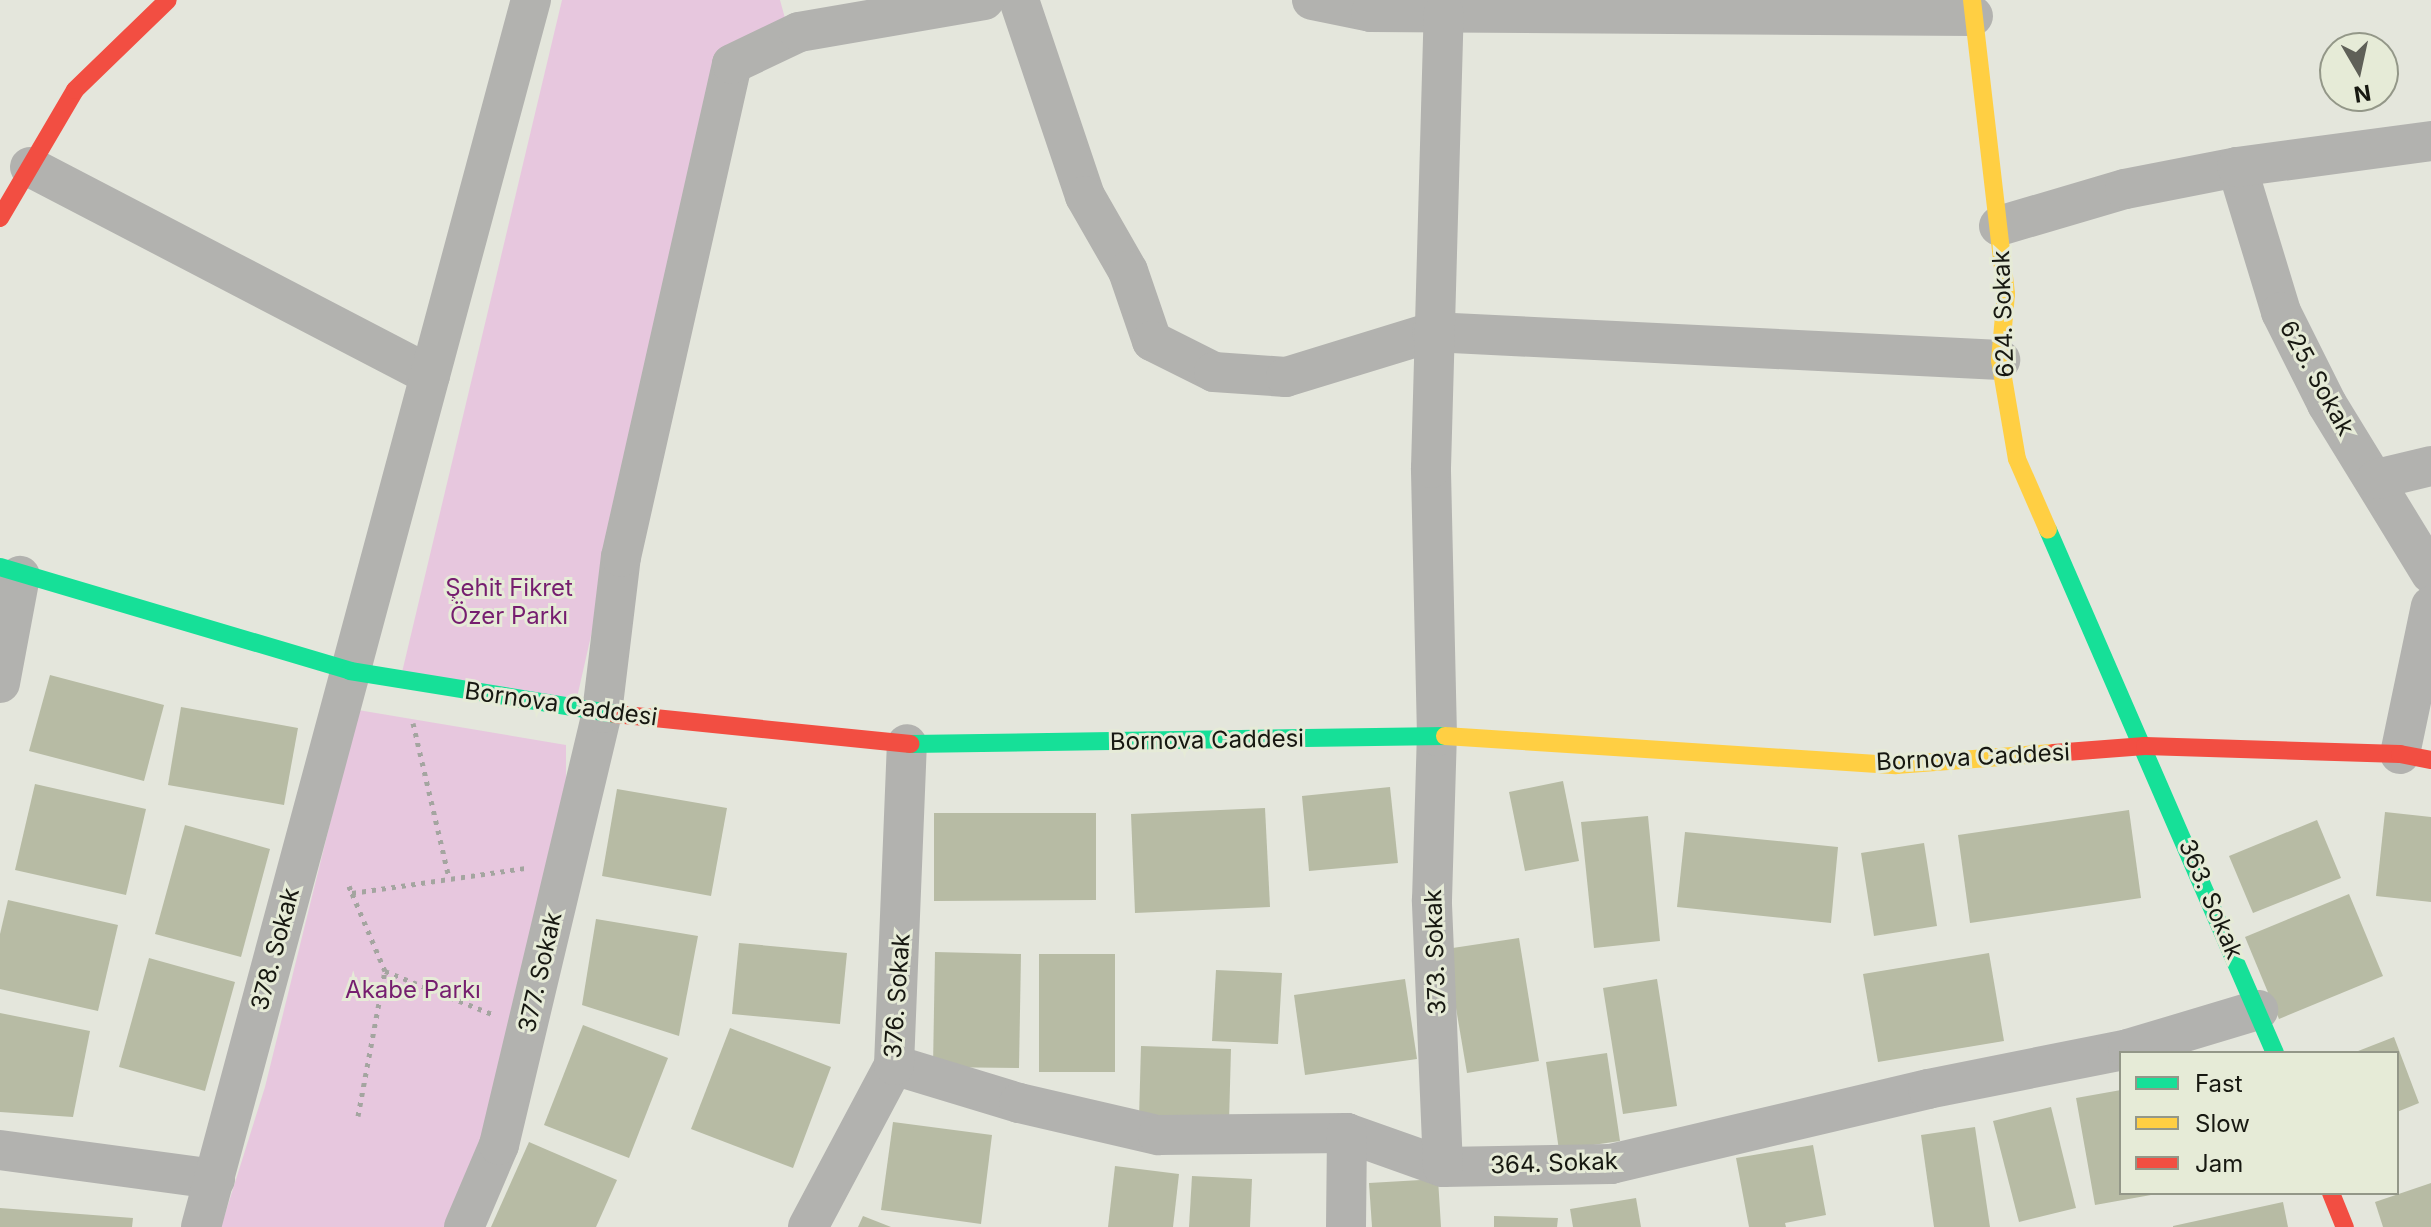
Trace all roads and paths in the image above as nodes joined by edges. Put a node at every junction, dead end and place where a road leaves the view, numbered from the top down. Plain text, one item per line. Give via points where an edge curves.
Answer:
1 (168, 0) edge
2 (531, 0) edge
3 (984, 0) edge
4 (1019, 0) edge
5 (1312, 0) edge
6 (1972, 8) edge
7 (1444, 13) junction
8 (2431, 141) edge
9 (30, 167) junction
10 (2237, 167) junction
11 (0, 218) edge
12 (1999, 226) junction
13 (1432, 332) junction
14 (2000, 360) junction
15 (430, 375) junction
16 (2431, 466) edge
17 (2377, 479) junction
18 (10, 572) edge
19 (2431, 574) edge
20 (2431, 606) edge
21 (350, 671) junction
22 (403, 680) junction
23 (0, 683) edge
24 (602, 713) junction
25 (1437, 736) junction
26 (907, 744) junction
27 (2145, 746) junction
28 (2415, 757) edge
29 (566, 863) junction
30 (449, 878) junction
31 (385, 971) junction
32 (2258, 1010) junction
33 (527, 1028) junction
34 (2274, 1051) edge
35 (894, 1065) junction
36 (358, 1116) dead end
37 (1347, 1133) junction
38 (0, 1150) edge
39 (1443, 1167) junction
40 (215, 1179) junction
41 (2332, 1195) edge
42 (201, 1227) edge
43 (464, 1227) edge
44 (808, 1227) edge
45 (1346, 1227) edge
46 (2345, 1227) edge

1 - 9 street via 75,90
2 - 15 street, 378. Sokak
3 - 24 street, 377. Sokak via 799,32 732,64 621,557
4 - 13 street via 1085,196 1128,271 1152,341 1214,372 1286,377
5 - 7 street via 1371,12
6 - 7 street
6 - 12 street, 624. Sokak
7 - 13 street, 373. Sokak
8 - 10 street
9 - 11 street
9 - 15 street
10 - 12 street via 2125,189
10 - 17 street, 625. Sokak via 2281,312 2327,404
12 - 14 street, 624. Sokak via 2006,294
13 - 14 street
13 - 25 street, 373. Sokak via 1431,582
14 - 27 street, 624. Sokak via 2017,459
15 - 21 street, 378. Sokak
16 - 17 street
17 - 19 street, 625. Sokak
18 - 21 street, Bornova Caddesi
18 - 23 street
20 - 28 street
21 - 22 street, Bornova Caddesi
21 - 40 street, 378. Sokak
22 - 24 street, Bornova Caddesi
22 - 30 path
24 - 26 street, Bornova Caddesi
24 - 29 street, 377. Sokak
25 - 26 street, Bornova Caddesi
25 - 27 street, Bornova Caddesi via 1896,765
25 - 39 street, 373. Sokak via 1432,900
26 - 35 street, 376. Sokak
27 - 28 street, Bornova Caddesi
27 - 32 street, 363. Sokak
29 - 30 path
29 - 33 street, 377. Sokak
30 - 31 path via 352,893 349,886
31 - 33 path
31 - 36 path
32 - 34 street, 363. Sokak
32 - 39 street, 364. Sokak via 2128,1049 1928,1089 1611,1164
33 - 43 street, 377. Sokak via 499,1145
35 - 37 street, 364. Sokak via 1019,1103 1158,1135
35 - 44 street, 376. Sokak
37 - 39 street, 364. Sokak
37 - 45 street
38 - 40 street
40 - 42 street, 378. Sokak
41 - 46 street

